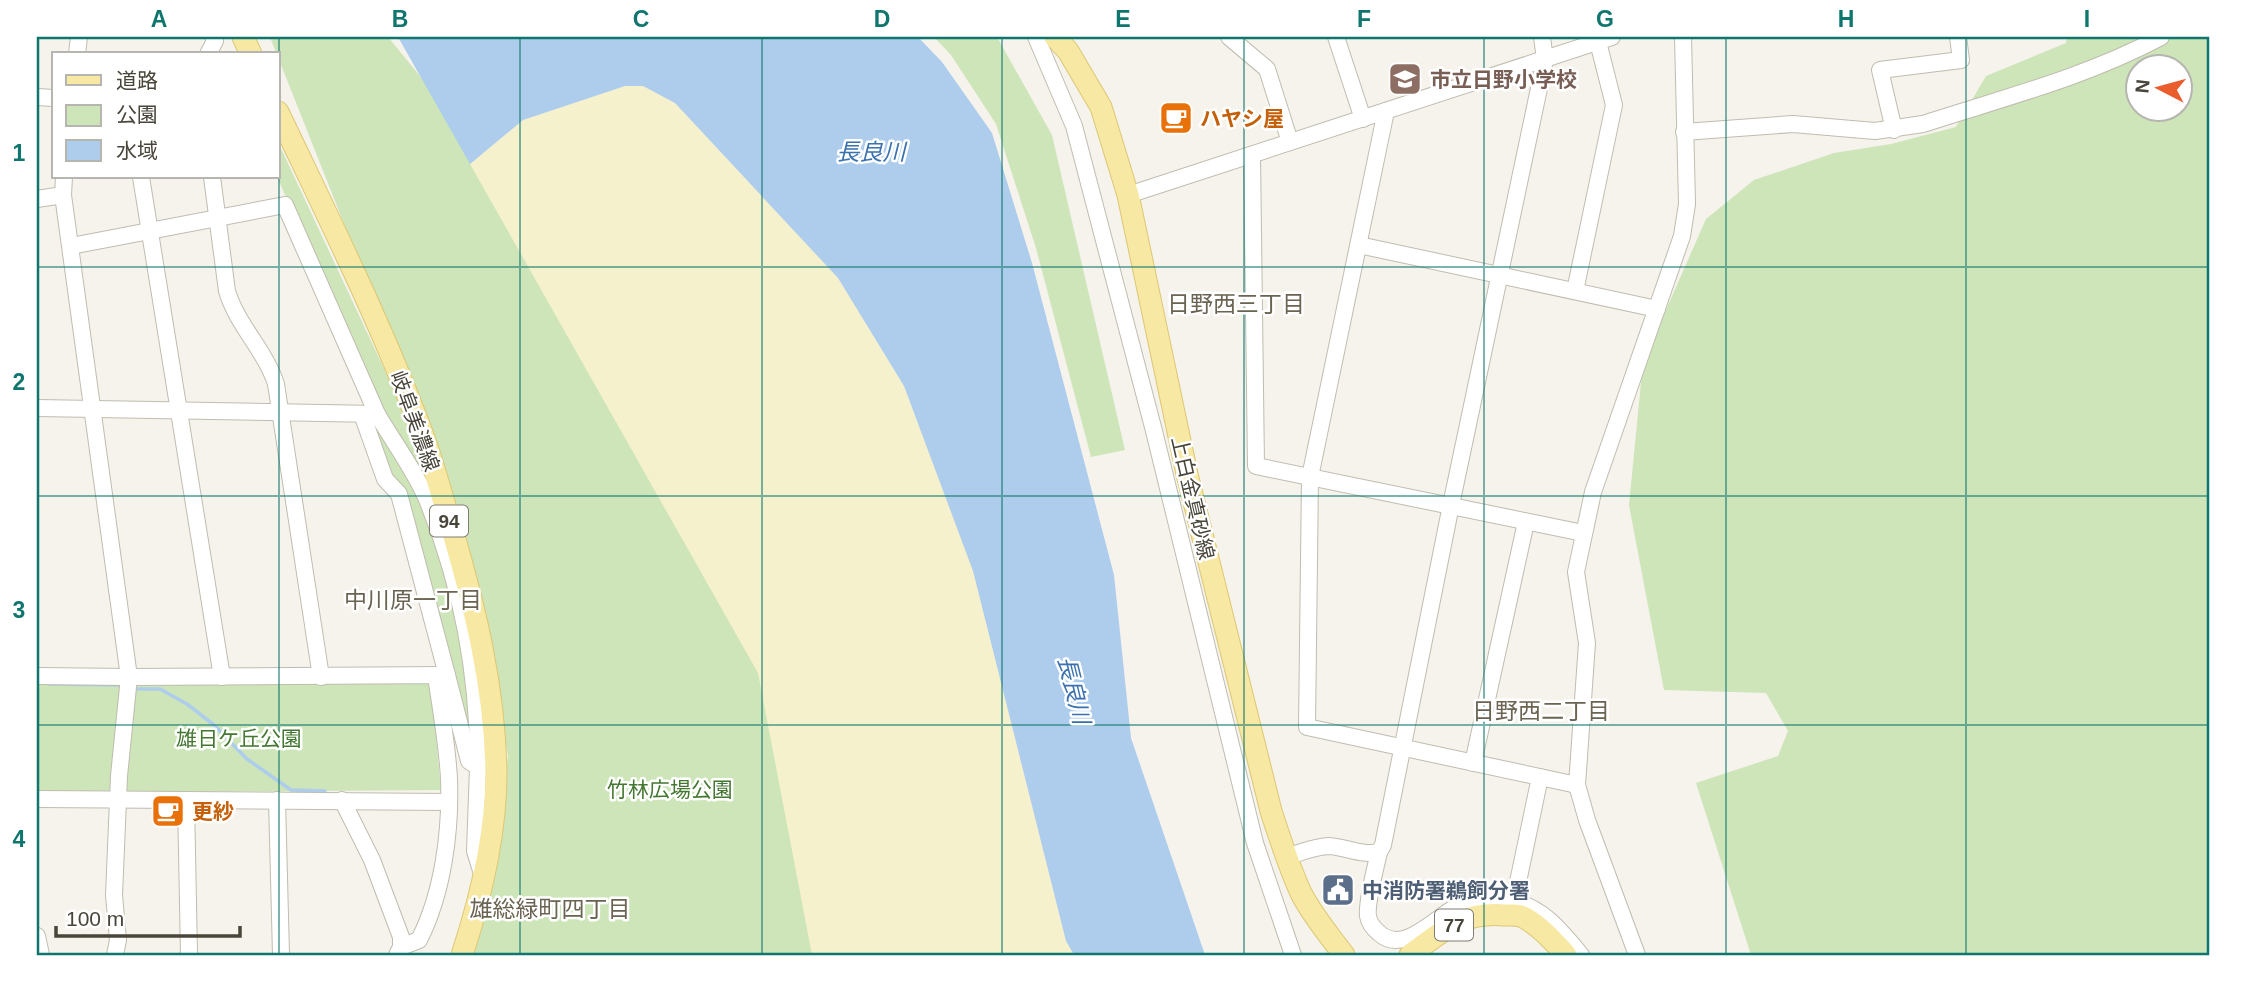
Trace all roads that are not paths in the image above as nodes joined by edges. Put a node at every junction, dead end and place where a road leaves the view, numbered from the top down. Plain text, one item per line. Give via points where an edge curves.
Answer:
1 (1036, 37) edge
2 (1055, 37) edge
3 (1229, 37) edge
4 (1336, 37) edge
5 (1542, 37) edge
6 (1683, 37) edge
7 (1958, 37) edge
8 (2161, 37) edge
9 (1605, 39) edge
10 (1545, 60) junction
11 (1386, 111) junction
12 (280, 116) edge
13 (1363, 119) junction
14 (1894, 130) junction
15 (1684, 132) junction
16 (1290, 142) junction
17 (1252, 155) junction
18 (64, 178) edge
19 (142, 178) edge
20 (212, 178) edge
21 (62, 195) junction
22 (1128, 195) junction
23 (37, 199) edge
24 (219, 218) junction
25 (150, 231) junction
26 (1359, 245) junction
27 (71, 246) junction
28 (1500, 275) junction
29 (1576, 291) junction
30 (1657, 309) junction
31 (37, 408) edge
32 (93, 409) junction
33 (178, 410) junction
34 (281, 412) junction
35 (370, 414) junction
36 (1310, 477) junction
37 (1451, 505) junction
38 (1526, 522) junction
39 (1583, 533) junction
40 (37, 676) edge
41 (442, 676) junction
42 (129, 677) junction
43 (222, 677) junction
44 (321, 677) junction
45 (1402, 747) junction
46 (1473, 762) junction
47 (478, 767) junction
48 (1540, 777) junction
49 (1577, 785) junction
50 (37, 799) edge
51 (119, 799) junction
52 (186, 800) junction
53 (277, 800) junction
54 (342, 800) junction
55 (449, 802) junction
56 (1379, 852) junction
57 (1286, 857) junction
58 (484, 878) junction
59 (1509, 908) junction
60 (37, 936) edge
61 (399, 951) edge
62 (1553, 952) edge
63 (41, 955) edge
64 (115, 955) edge
65 (189, 955) edge
66 (281, 955) edge
67 (461, 955) edge
68 (1293, 955) edge
69 (1345, 955) edge
70 (1410, 955) edge
71 (1581, 955) edge
72 (1637, 955) edge

1 - 68 street via 1074,126 1255,843
2 - 22 main road, 上白金真砂線 via 1101,107
3 - 16 street via 1267,69
4 - 13 street
5 - 10 street
6 - 15 street
7 - 14 street via 1961,60 1880,70
8 - 14 street via 2096,68
9 - 10 street
9 - 29 street via 1614,105
10 - 11 street
10 - 28 street
11 - 13 street
11 - 26 street
12 - 58 main road, 岐阜美濃線 / 94 via 380,328 422,432 470,591 493,713 492,828
13 - 16 street
14 - 15 street via 1793,124
15 - 30 street via 1687,204 1682,236
16 - 17 street
17 - 22 street
17 - 36 street via 1256,466
18 - 21 street
19 - 25 street
20 - 24 street
21 - 23 street
21 - 27 street
22 - 57 main road, 上白金真砂線 via 1186,474
24 - 25 street
24 - 34 street via 232,308 270,367
24 - 35 street via 285,205
25 - 27 street
25 - 33 street
26 - 28 street
26 - 36 street
27 - 32 street
28 - 29 street
28 - 37 street
29 - 30 street
30 - 39 street
31 - 32 street
32 - 33 street
32 - 42 street
33 - 34 street
33 - 43 street
34 - 35 street
34 - 44 street
35 - 41 street via 385,479 399,494
35 - 47 street via 427,500 457,590 474,670
36 - 37 street
36 - 45 street via 1307,727
37 - 38 street
37 - 45 street
38 - 39 street
38 - 46 street
39 - 49 street via 1576,572 1587,643
40 - 42 street
41 - 44 street
41 - 47 street via 469,761
41 - 55 street
42 - 43 street
42 - 51 street
43 - 44 street
45 - 46 street
45 - 56 street
46 - 48 street
47 - 58 street via 475,851
48 - 49 street
48 - 59 street
49 - 72 street
50 - 51 street
51 - 52 street
51 - 64 street
52 - 53 street
52 - 65 street
53 - 54 street
53 - 66 street
54 - 55 street
54 - 61 street via 372,860 401,937
55 - 61 street via 436,895 419,940
56 - 57 street via 1331,846
56 - 59 street via 1367,914 1383,937 1399,941 1476,900 1498,898
57 - 69 main road, 上白金真砂線 via 1302,895
58 - 67 main road, 岐阜美濃線 / 94
59 - 62 main road, 77 via 1539,927
59 - 70 main road, 77 via 1462,920
59 - 71 street via 1547,916
60 - 63 street

